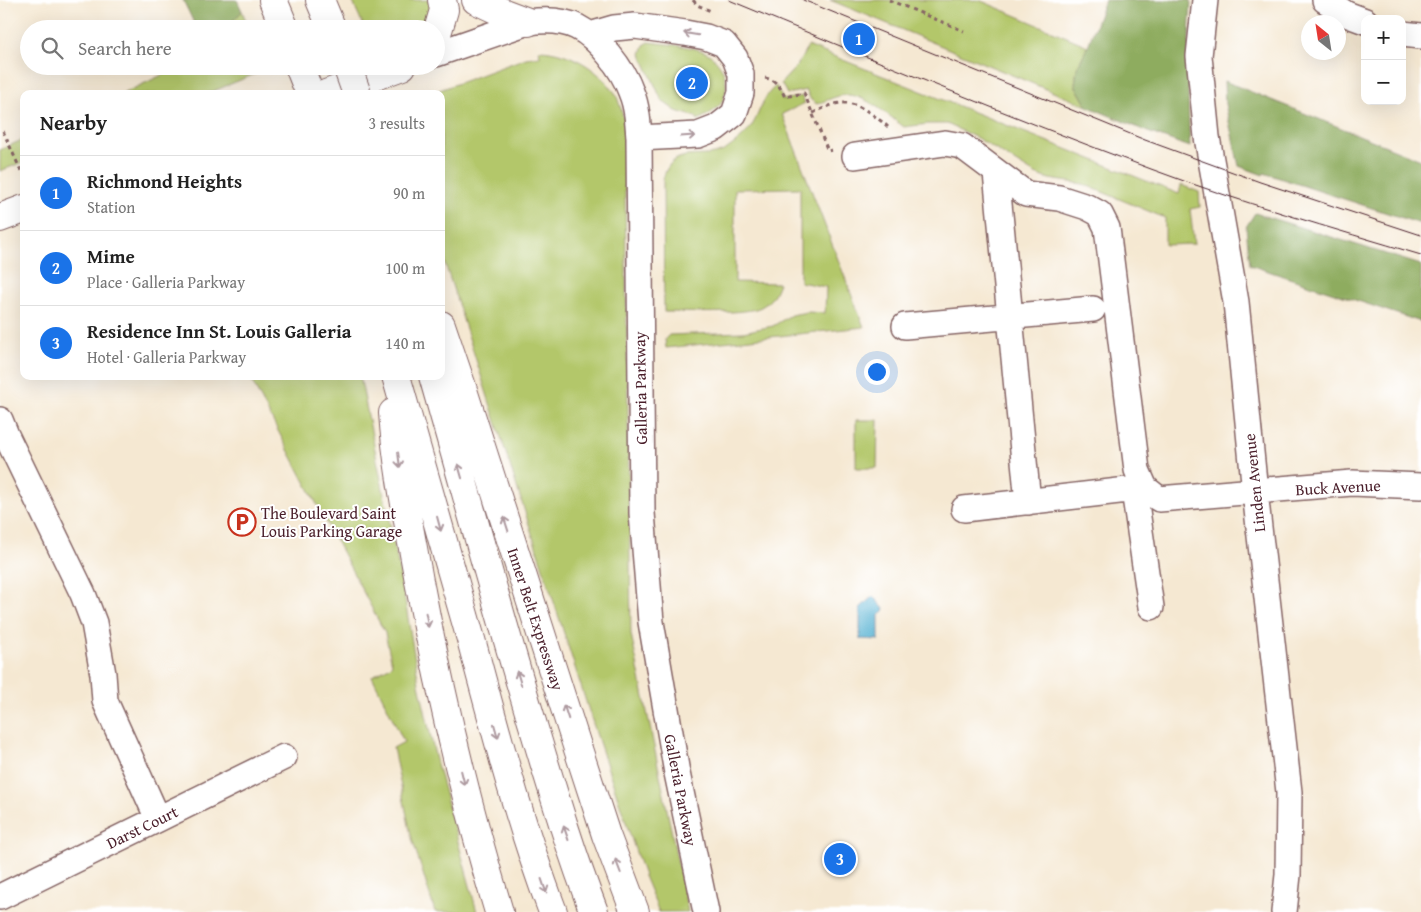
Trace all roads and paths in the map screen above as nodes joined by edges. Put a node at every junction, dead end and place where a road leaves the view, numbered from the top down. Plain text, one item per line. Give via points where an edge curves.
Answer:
1 (273, 0) edge
2 (442, 0) edge
3 (476, 0) edge
4 (693, 0) edge
5 (889, 0) edge
6 (1205, 0) edge
7 (1325, 0) edge
8 (719, 15) dead end
9 (281, 20) edge
10 (442, 20) edge
11 (1361, 20) edge
12 (528, 22) junction
13 (964, 31) dead end
14 (1406, 34) edge
15 (590, 35) junction
16 (1421, 36) edge
17 (445, 51) edge
18 (303, 75) edge
19 (350, 75) edge
20 (378, 75) edge
21 (762, 78) dead end
22 (308, 90) edge
23 (337, 90) edge
24 (356, 90) edge
25 (812, 113) junction
26 (3, 131) dead end
27 (639, 138) junction
28 (825, 143) dead end
29 (896, 150) junction
30 (855, 156) dead end
31 (20, 169) edge
32 (996, 172) junction
33 (20, 210) edge
34 (0, 218) edge
35 (1093, 308) dead end
36 (1010, 316) junction
37 (904, 326) dead end
38 (445, 337) edge
39 (390, 380) edge
40 (397, 380) edge
41 (434, 380) edge
42 (0, 420) edge
43 (1421, 486) edge
44 (1140, 489) junction
45 (1255, 492) junction
46 (1028, 502) junction
47 (964, 509) dead end
48 (1151, 606) dead end
49 (284, 758) dead end
50 (158, 819) junction
51 (0, 897) edge
52 (499, 912) edge
53 (553, 912) edge
54 (594, 912) edge
55 (636, 912) edge
56 (706, 912) edge
57 (1284, 912) edge

1 - 9 main road
2 - 10 main road
3 - 12 main road
4 - 8 path
5 - 13 path
6 - 45 street, Linden Avenue via 1199,56 1207,137 1236,302
7 - 11 street
12 - 15 street, Galleria Parkway via 576,26
12 - 17 street, Galleria Parkway
14 - 16 street
15 - 27 street, Galleria Parkway via 611,58 631,91 637,110
27 -> 15 street via 698,135 716,128 734,114 742,93 742,74 735,58 724,44 706,37 635,26
18 - 22 main road
19 - 24 main road, bridge
20 - 23 main road
21 - 25 path via 775,81 784,97 804,93
25 - 28 path
25 - 29 path via 844,102 857,106 887,127 893,134
26 - 31 path
27 - 56 street, Galleria Parkway via 642,513 651,622 677,773
29 - 30 street
29 - 32 street via 945,143 962,146
32 - 36 street
32 - 44 street via 1026,194 1058,198 1087,207 1100,214 1107,228
33 - 34 main road
35 - 36 street
36 - 37 street
36 - 46 street
55 -> 38 main road, Inner Belt Expressway via 606,835
39 -> 52 main road via 402,484 428,625 454,745
40 -> 53 main road via 502,753
54 -> 41 main road via 532,723
42 - 50 street via 83,594 94,623 105,701
43 - 45 street, Buck Avenue via 1352,483
44 - 45 street, Buck Avenue via 1159,499
44 - 46 street
44 - 48 street
45 - 57 street, Linden Avenue via 1289,792
46 - 47 street
49 - 50 street, Darst Court
50 - 51 street, Darst Court

